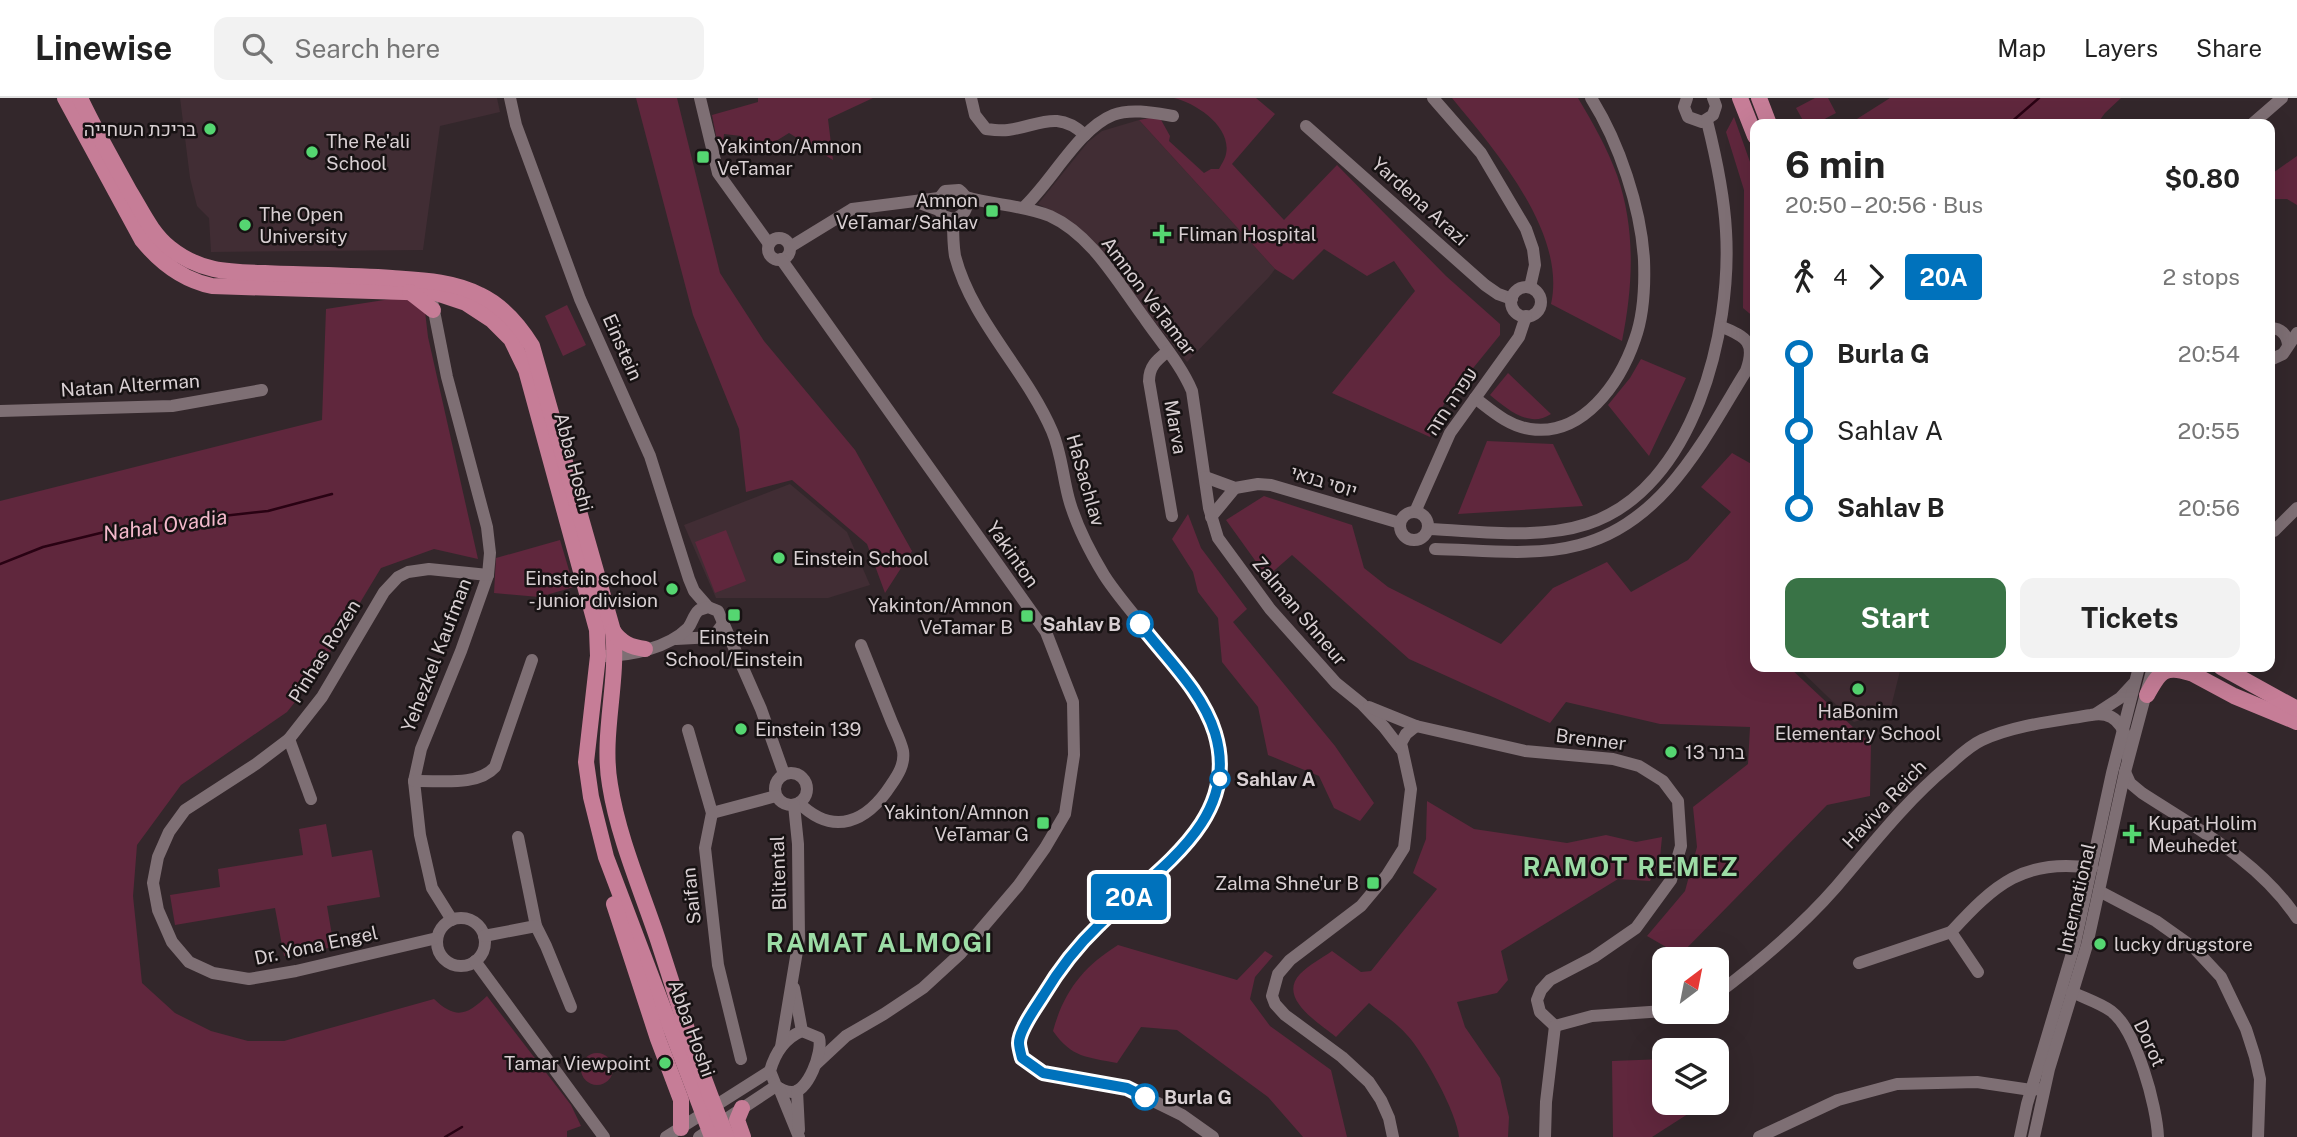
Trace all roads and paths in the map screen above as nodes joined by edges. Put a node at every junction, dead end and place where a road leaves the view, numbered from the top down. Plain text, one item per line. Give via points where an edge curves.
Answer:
1 (65, 98) edge
2 (80, 98) edge
3 (510, 98) edge
4 (699, 98) edge
5 (971, 98) edge
6 (1433, 98) edge
7 (1687, 98) edge
8 (1740, 98) edge
9 (1759, 98) edge
10 (2282, 98) edge
11 (1716, 99) edge
12 (1593, 100) edge
13 (1173, 116) dead end
14 (1767, 119) edge
15 (2258, 119) edge
16 (1707, 121) junction
17 (1750, 123) edge
18 (1306, 126) dead end
19 (1085, 135) junction
20 (966, 202) junction
21 (939, 204) junction
22 (1023, 208) junction
23 (953, 219) junction
24 (782, 247) junction
25 (1530, 287) junction
26 (408, 291) junction
27 (448, 292) junction
28 (1512, 299) junction
29 (433, 314) junction
30 (1526, 316) junction
31 (1722, 327) junction
32 (2275, 329) edge
33 (2297, 330) edge
34 (2275, 331) edge
35 (1750, 345) edge
36 (2288, 345) junction
37 (1168, 351) junction
38 (2275, 357) edge
39 (1750, 360) edge
40 (262, 390) dead end
41 (1475, 398) junction
42 (0, 411) edge
43 (1205, 477) junction
44 (1235, 488) junction
45 (2297, 508) edge
46 (1415, 512) junction
47 (1172, 516) dead end
48 (1211, 517) junction
49 (1400, 523) junction
50 (1429, 529) junction
51 (2275, 530) edge
52 (1435, 549) dead end
53 (488, 575) junction
54 (708, 607) junction
55 (692, 622) junction
56 (722, 625) junction
57 (613, 631) junction
58 (708, 637) junction
59 (672, 639) junction
60 (861, 645) dead end
61 (645, 649) junction
62 (598, 656) junction
63 (615, 656) junction
64 (737, 657) junction
65 (532, 660) dead end
66 (2138, 672) edge
67 (2152, 672) edge
68 (2164, 672) edge
69 (2198, 672) edge
70 (2230, 672) edge
71 (2250, 672) edge
72 (2136, 681) junction
73 (2147, 695) junction
74 (1362, 704) junction
75 (2297, 707) edge
76 (2096, 713) junction
77 (2297, 720) edge
78 (1416, 726) junction
79 (2123, 728) junction
80 (688, 730) dead end
81 (289, 739) junction
82 (1401, 749) junction
83 (2126, 766) junction
84 (784, 774) junction
85 (414, 781) junction
86 (2142, 793) junction
87 (776, 796) junction
88 (311, 799) dead end
89 (797, 804) junction
90 (2117, 807) junction
91 (712, 813) junction
92 (518, 837) dead end
93 (606, 857) junction
94 (2092, 868) junction
95 (2099, 891) junction
96 (2297, 918) edge
97 (452, 920) junction
98 (536, 926) junction
99 (1951, 932) junction
100 (484, 936) junction
101 (437, 938) junction
102 (172, 942) joint
103 (475, 961) junction
104 (1859, 963) dead end
105 (1978, 972) dead end
106 (793, 981) junction
107 (1729, 985) edge
108 (2071, 992) junction
109 (571, 1007) dead end
110 (1652, 1012) edge
111 (1555, 1026) junction
112 (802, 1031) junction
113 (846, 1036) junction
114 (819, 1038) junction
115 (781, 1047) junction
116 (741, 1059) dead end
117 (816, 1063) junction
118 (770, 1071) junction
119 (2046, 1081) junction
120 (2009, 1086) junction
121 (777, 1087) junction
122 (2031, 1090) junction
123 (797, 1091) junction
124 (703, 1096) junction
125 (2027, 1104) junction
126 (742, 1108) junction
127 (681, 1128) junction
128 (595, 1131) edge
129 (714, 1134) edge
130 (604, 1137) edge
131 (666, 1137) edge
132 (743, 1137) edge
133 (799, 1137) edge
134 (1213, 1137) edge
135 (1393, 1137) edge
136 (1545, 1137) edge
137 (1759, 1137) edge
138 (2020, 1137) edge
139 (2034, 1137) edge
140 (2158, 1137) edge
141 (2258, 1137) edge

1 - 26 main road, Abba Hoshi via 142,240 158,259 178,272 212,286
2 - 27 main road, Abba Hoshi via 153,232 186,259 211,270 434,281
3 - 54 street, Einstein via 580,299 650,456 689,579
4 - 24 street via 718,173 750,219
5 - 19 street via 975,116 986,129 1006,131 1051,119 1077,127
6 - 25 street via 1482,153 1526,229 1535,265
7 - 16 street via 1688,117
8 - 17 main road
9 - 14 main road
10 - 15 street
11 - 16 street via 1715,111
12 - 41 street via 1626,176 1641,232 1644,288 1635,340 1599,402 1566,426 1530,429 1516,425
13 - 19 street via 1147,112 1113,115
16 - 31 street via 1726,232
18 - 28 street, Yardena Arazi via 1485,285
19 - 22 street
20 - 21 street via 954,189 945,191
20 - 22 street, Amnon VeTamar
20 - 23 street via 961,216
21 - 23 street via 943,216
21 - 24 street via 852,209
22 - 37 street, Amnon VeTamar via 1063,223 1089,246
23 - 134 street, HaSachlav via 955,254 968,294 1052,432 1086,545 1106,579 1183,676 1215,732 1220,758 1220,784 1204,819 1167,864 1098,926 1051,982 1018,1041 1022,1058 1043,1073 1127,1088 1182,1115
24 - 113 street, Yakinton via 803,292 1046,632 1073,702 1074,755 1065,814 1045,848 960,954 923,988
25 - 28 street via 1520,288
25 - 30 street via 1540,296 1541,306
26 - 27 main road, Abba Hoshi
26 - 29 main road via 424,300
27 - 29 street, Yehezkel Kaufman via 433,298
27 - 57 main road, Abba Hoshi via 478,293 521,328 533,346
27 - 62 main road, Abba Hoshi via 492,320 519,353 597,630
28 - 30 street via 1513,309
29 - 53 street, Yehezkel Kaufman via 488,527
30 - 41 street, עפרה חזה via 1519,337
31 - 35 street via 1738,333
31 - 50 street via 1689,425 1651,481 1631,499 1570,529
32 - 33 street
33 - 36 street
34 - 36 street
36 - 38 street
37 - 43 street, Amnon VeTamar via 1192,391
37 - 47 street, Marva via 1154,363 1149,381
39 - 52 street via 1686,467 1624,525 1578,545 1520,551
40 - 42 street, Natan Alterman via 172,406
41 - 46 street, עפרה חזה via 1450,433
43 - 44 street, יוסי בנאי
43 - 48 street, Zalman Shneur
44 - 48 street
44 - 49 street, יוסי בנאי via 1271,485
45 - 51 street
46 - 49 street via 1407,513
46 - 50 street via 1427,519
48 - 74 street, Zalman Shneur via 1218,538 1270,609 1336,683
49 - 50 street via 1401,532 1412,540 1420,540
53 - 81 street, Pinhas Rozen via 429,569 398,577 384,592 322,697
53 - 85 street, Yehezkel Kaufman via 421,749
54 - 55 street via 699,610
54 - 56 street via 721,615
55 - 58 street via 695,631
55 - 59 street
56 - 58 street via 717,634
56 - 64 street
57 - 61 main road via 630,646
57 - 63 main road, Abba Hoshi
58 - 59 street
58 - 64 street via 725,644
59 - 61 street
60 - 89 street via 903,752 900,772 865,816 829,822
61 - 63 street
62 - 63 street
62 - 93 main road, Abba Hoshi via 586,762
63 - 124 main road, Abba Hoshi via 607,765 610,786
64 - 84 street
65 - 85 street via 489,774 478,779
66 - 72 street, International
67 - 73 street, International
68 - 73 main road
69 - 77 main road
70 - 75 main road
71 - 75 main road
72 - 76 street
72 - 79 street, International
73 - 83 street, International
74 - 78 street, Brenner
74 - 82 street, Zalman Shneur
76 - 79 street via 2111,717
76 - 107 street, Haviva Reich via 1981,740 1960,755 1896,815 1833,889 1756,965
78 - 82 street via 1403,738
78 - 111 street, Brenner via 1525,751 1613,759 1639,766 1663,781 1678,800 1681,846 1671,880 1636,928 1541,989 1537,1000 1540,1012
79 - 83 street
79 - 94 street, International
80 - 91 street, Saifan
81 - 88 street
81 - 102 street, Pinhas Rozen via 185,810 169,832 153,883 158,910
82 - 135 street, Zalman Shneur via 1410,789 1404,848 1361,906 1290,960 1278,974 1272,996 1285,1014 1369,1083 1381,1100
83 - 86 street via 2130,783
83 - 90 street, International
84 - 87 street via 777,781
84 - 89 street via 803,779 806,794
85 - 97 street, Yehezkel Kaufman via 432,888
86 - 90 street via 2129,795
86 - 96 street via 2263,876
87 - 89 street via 784,803
87 - 91 street
89 - 106 street, Blitental via 799,939
90 - 95 street, International
91 - 116 street, Saifan via 705,848 718,965
92 - 98 street
93 - 124 main road, Abba Hoshi
93 - 127 main road via 620,925 681,1100
94 - 99 street via 2046,867 2015,877 1987,893
94 - 122 street, International
95 - 108 street, International
95 - 141 street via 2156,921 2194,948 2221,977 2255,1057 2260,1079
97 - 100 street via 468,919
97 - 101 street
98 - 100 street
98 - 109 street
99 - 104 street
99 - 105 street
100 - 103 street via 483,950
101 - 102 street, Dr. Yona Engel via 249,979 213,973 189,962
101 - 103 street via 440,954 452,964
103 - 128 street
106 - 112 street, Blitental
106 - 115 street, Blitental
108 - 119 street, International
108 - 140 street, Dorot via 2113,1012 2128,1033 2143,1066
110 - 111 street via 1592,1016
111 - 136 street
112 - 114 street
112 - 115 street
113 - 114 street, Yakinton
113 - 117 street, Yakinton
114 - 117 street
115 - 118 street
117 - 123 street
118 - 121 street
118 - 127 street
119 - 122 street
119 - 139 street, International
120 - 122 street
120 - 125 street
120 - 137 street via 1897,1084 1838,1100
121 - 123 street
121 - 126 street
121 - 133 street
122 - 125 street, International
123 - 133 street
124 - 129 main road, Abba Hoshi
125 - 138 street, International
126 - 129 street
126 - 132 main road via 737,1120
127 - 131 street
128 - 130 street

